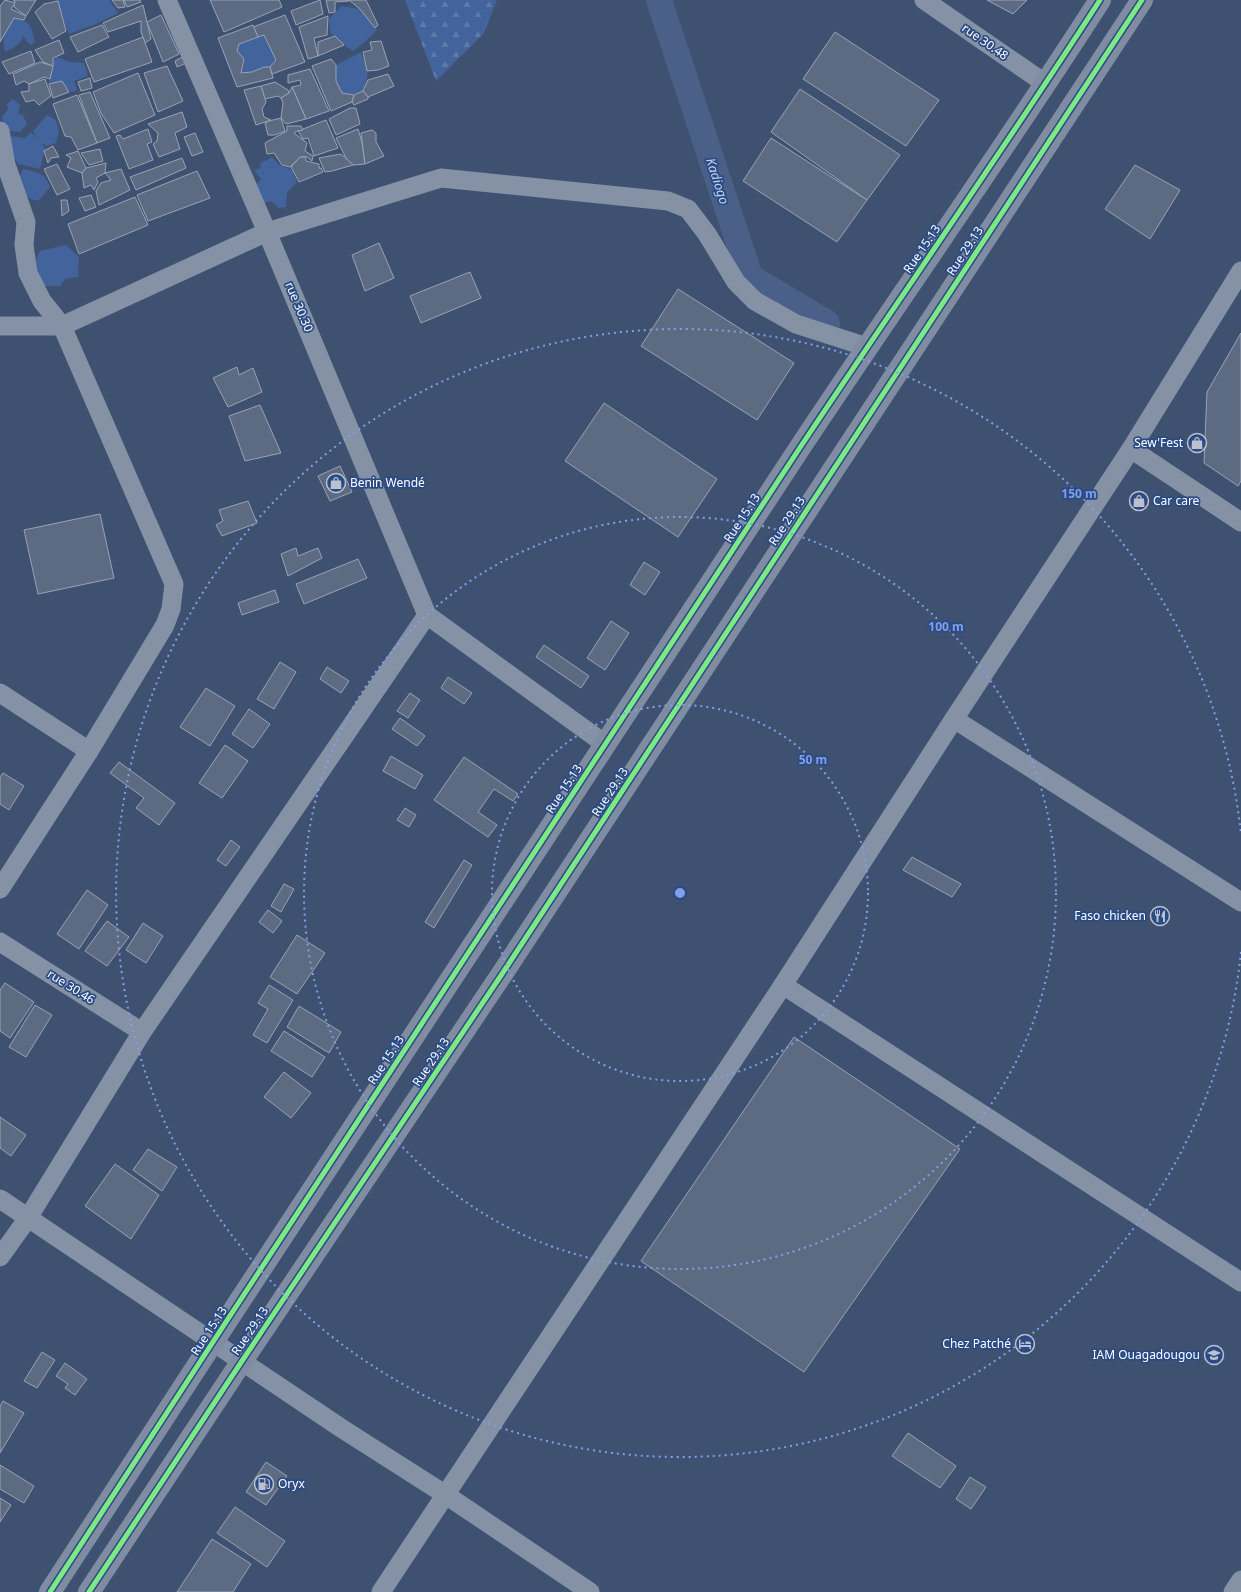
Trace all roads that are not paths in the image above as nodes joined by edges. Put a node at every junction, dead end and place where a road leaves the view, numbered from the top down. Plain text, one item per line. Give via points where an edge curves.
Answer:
1 (167, 0) edge
2 (924, 0) edge
3 (1100, 0) edge
4 (1142, 0) edge
5 (1046, 84) junction
6 (0, 131) edge
7 (267, 232) junction
8 (1241, 271) edge
9 (0, 326) edge
10 (62, 326) junction
11 (868, 347) junction
12 (1131, 449) junction
13 (1241, 522) edge
14 (427, 615) junction
15 (0, 693) edge
16 (954, 718) junction
17 (605, 744) junction
18 (89, 751) junction
19 (0, 889) edge
20 (1241, 902) edge
21 (0, 942) edge
22 (783, 985) junction
23 (142, 1032) junction
24 (0, 1199) edge
25 (28, 1218) junction
26 (0, 1257) edge
27 (1241, 1282) edge
28 (213, 1342) junction
29 (242, 1361) junction
30 (446, 1495) junction
31 (1241, 1580) edge
32 (50, 1592) edge
33 (89, 1592) edge
34 (381, 1592) edge
35 (590, 1592) edge
36 (1233, 1592) edge

1 - 7 street, rue 30.30
2 - 5 street, rue 30.48
3 - 5 main road, Rue 15.13
4 - 29 main road, Rue 29.13 via 502,974
5 - 11 main road, Rue 15.13
6 - 10 street via 6,165 26,222 24,245 28,273 42,301
7 - 10 street
7 - 11 street via 442,178 668,201 688,209 707,234 736,282 755,301 796,324
7 - 14 street, rue 30.30
8 - 12 street
9 - 10 street
10 - 18 street via 174,584 171,609 165,625
11 - 17 main road, Rue 15.13
12 - 13 street
12 - 16 street
14 - 17 street
14 - 23 street
15 - 18 street
16 - 20 street
16 - 22 street
17 - 28 main road, Rue 15.13
18 - 19 street
21 - 23 street, rue 30.46
22 - 27 street
22 - 30 street
23 - 25 street
24 - 25 street
25 - 26 street
25 - 28 street
28 - 29 street
28 - 32 main road, Rue 15.13
29 - 30 street
29 - 33 main road, Rue 29.13
30 - 34 street
30 - 35 street
31 - 36 street

